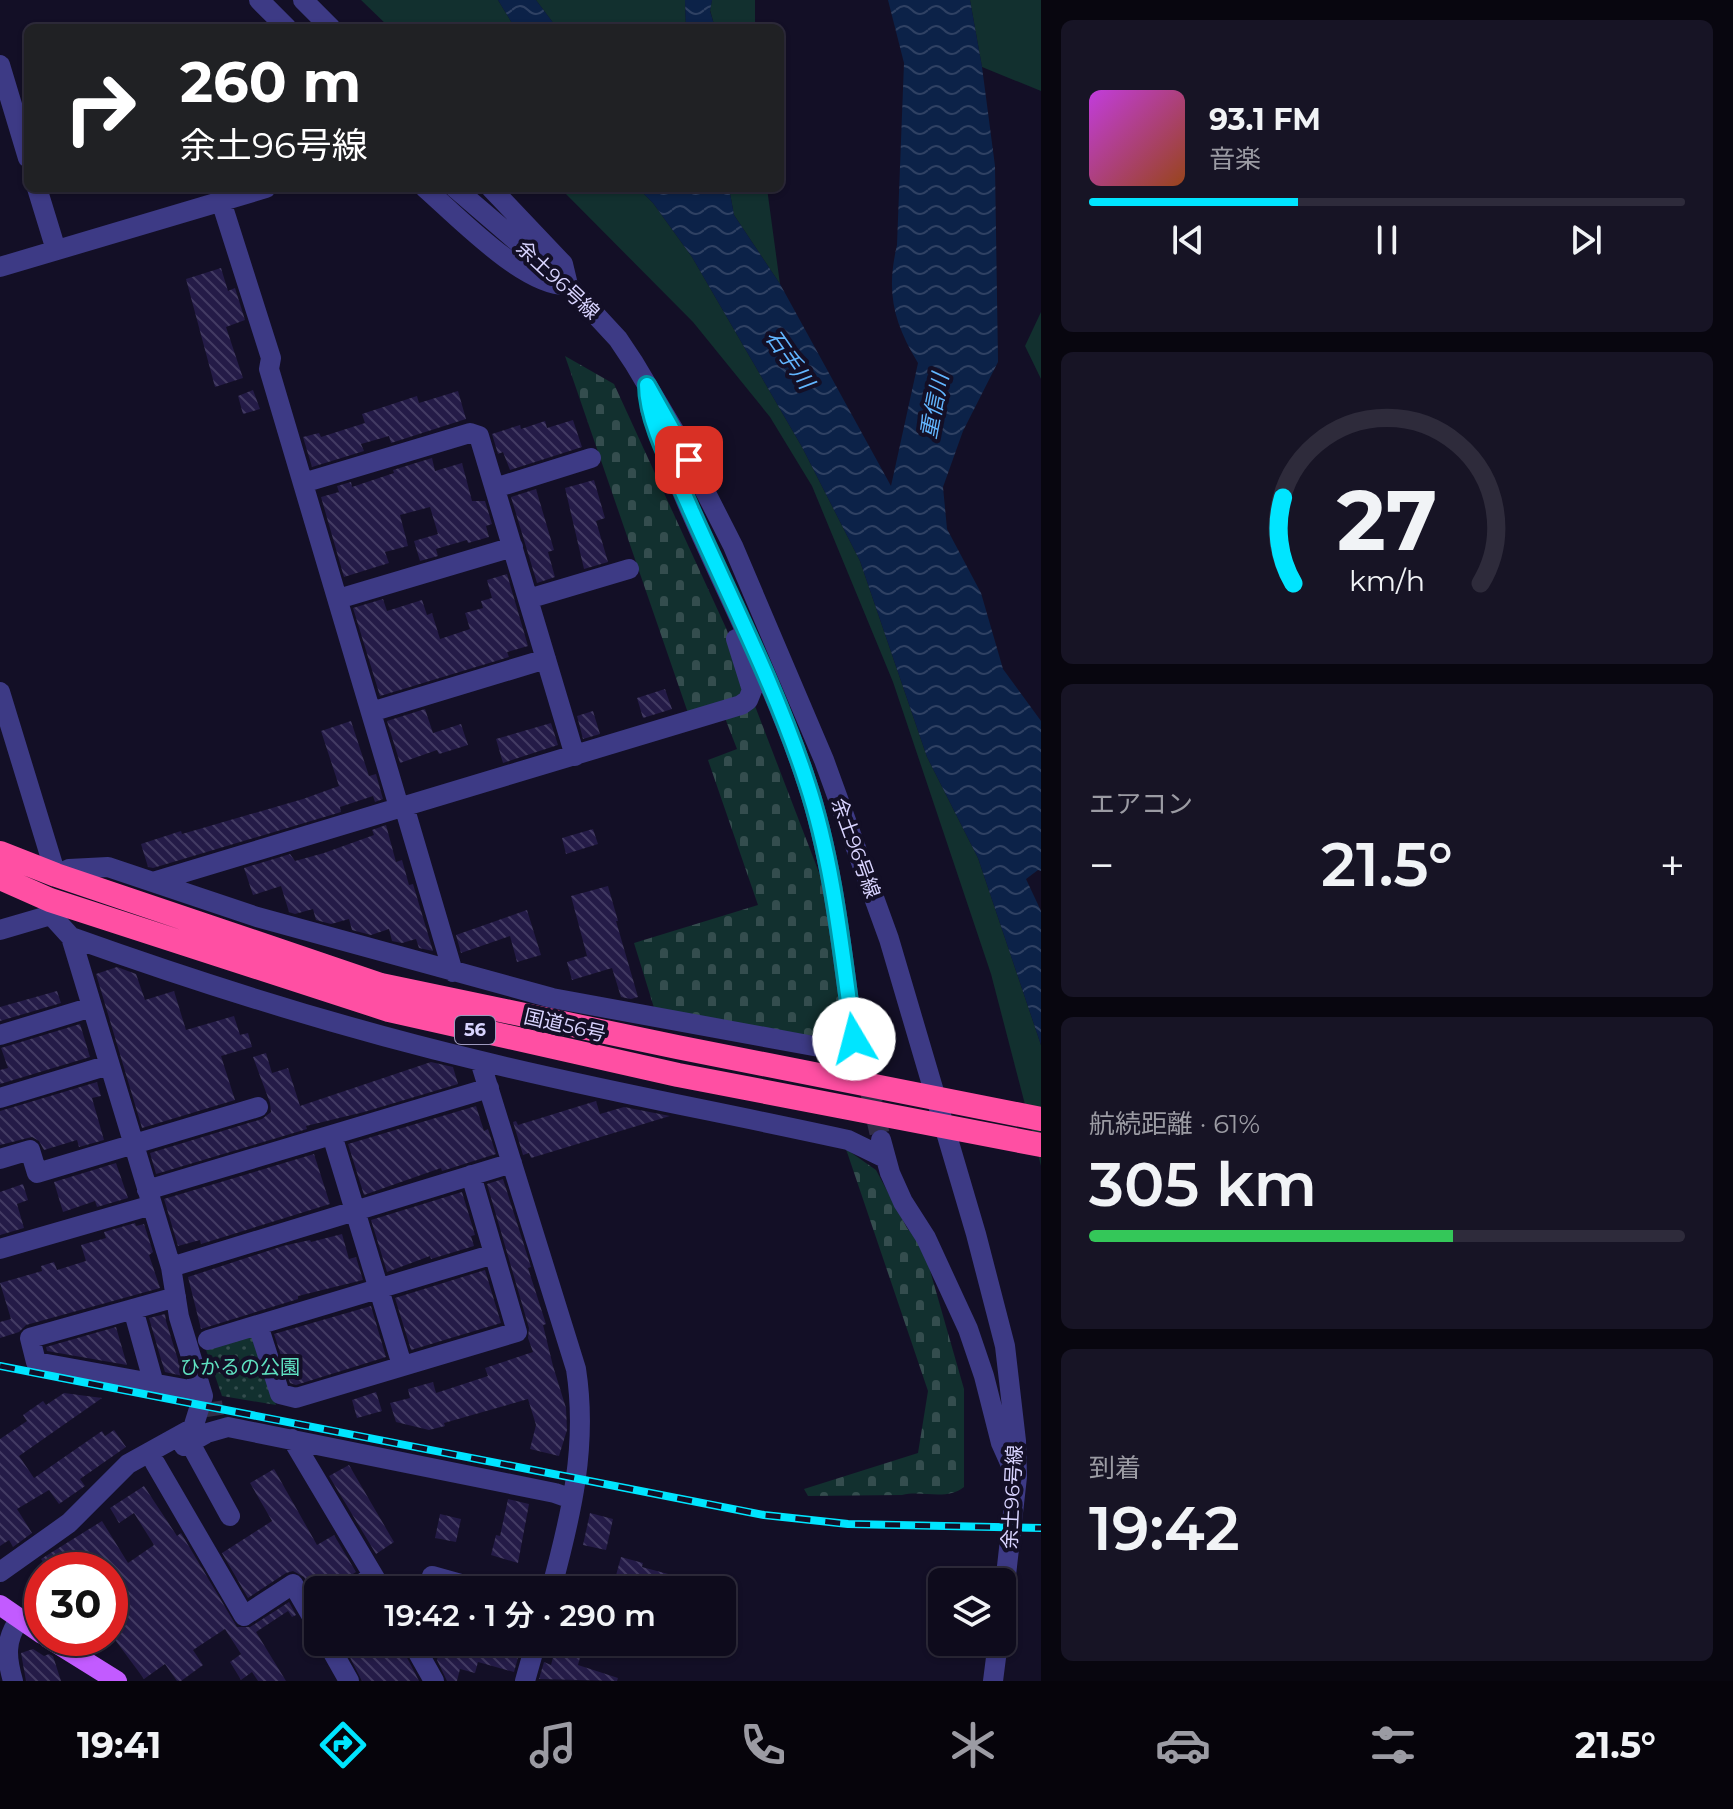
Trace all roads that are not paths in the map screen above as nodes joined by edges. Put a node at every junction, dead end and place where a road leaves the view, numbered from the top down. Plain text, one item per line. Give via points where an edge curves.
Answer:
1 (259, 0) edge
2 (303, 0) edge
3 (283, 24) edge
4 (327, 24) edge
5 (0, 65) edge
6 (24, 145) edge
7 (38, 192) edge
8 (252, 192) edge
9 (429, 192) edge
10 (460, 192) edge
11 (495, 192) edge
12 (221, 201) junction
13 (56, 250) junction
14 (0, 267) edge
15 (568, 285) junction
16 (647, 385) junction
17 (591, 458) dead end
18 (303, 483) junction
19 (495, 488) junction
20 (513, 547) junction
21 (629, 569) dead end
22 (338, 599) junction
23 (528, 599) junction
24 (738, 616) junction
25 (546, 659) junction
26 (0, 692) edge
27 (371, 712) junction
28 (575, 756) junction
29 (402, 807) junction
30 (0, 853) edge
31 (56, 875) junction
32 (0, 878) edge
33 (156, 881) junction
34 (50, 907) junction
35 (0, 930) edge
36 (71, 937) junction
37 (453, 972) junction
38 (92, 1007) junction
39 (0, 1035) edge
40 (480, 1061) junction
41 (109, 1065) junction
42 (489, 1088) junction
43 (0, 1098) edge
44 (946, 1099) junction
45 (258, 1107) dead end
46 (1041, 1119) edge
47 (955, 1127) junction
48 (332, 1135) junction
49 (133, 1144) junction
50 (1041, 1145) edge
51 (0, 1159) edge
52 (512, 1163) junction
53 (471, 1175) junction
54 (150, 1198) junction
55 (355, 1211) junction
56 (0, 1249) edge
57 (494, 1254) junction
58 (171, 1267) junction
59 (378, 1289) junction
60 (176, 1294) junction
61 (133, 1309) junction
62 (258, 1325) junction
63 (208, 1340) dead end
64 (402, 1365) junction
65 (154, 1384) junction
66 (190, 1390) dead end
67 (214, 1416) junction
68 (292, 1439) junction
69 (190, 1443) junction
70 (155, 1463) junction
71 (1017, 1477) junction
72 (572, 1499) junction
73 (81, 1511) junction
74 (230, 1516) dead end
75 (1007, 1568) edge
76 (0, 1572) edge
77 (374, 1576) edge
78 (554, 1576) edge
79 (304, 1600) edge
80 (0, 1605) edge
81 (19, 1620) junction
82 (24, 1623) edge
83 (77, 1656) edge
84 (335, 1656) edge
85 (420, 1656) edge
86 (532, 1656) edge
87 (996, 1656) edge
88 (12, 1681) edge
89 (117, 1681) edge
90 (349, 1681) edge
91 (434, 1681) edge
92 (525, 1681) edge
93 (993, 1681) edge

1 - 3 street
2 - 4 street
5 - 6 street
7 - 13 street
8 - 12 street
9 - 15 street via 530,275
10 - 15 street, 余土96号線
11 - 15 street via 563,264
12 - 13 street
12 - 18 street via 271,358 269,369
13 - 14 street
15 - 16 street, 余土96号線 via 618,339
16 - 24 street via 647,400 668,456
16 - 44 street, 余土96号線 via 733,546 824,760
17 - 19 street
18 - 19 street via 470,433 479,436
18 - 22 street
19 - 20 street
20 - 22 street
20 - 23 street
21 - 23 street
22 - 27 street
23 - 25 street
24 - 28 street via 736,643 752,690 748,700
24 - 37 street via 808,784 858,1047 819,1047 552,998
25 - 27 street
25 - 28 street
26 - 31 street
27 - 29 street
28 - 29 street
29 - 33 street
29 - 37 street
30 - 31 highway, 国道56号 / 56
31 - 33 street via 108,867
31 - 44 highway, 国道56号 / 56 via 381,985
32 - 34 highway, 国道56号 / 56
33 - 37 street via 257,917
34 - 35 street
34 - 36 street
34 - 47 highway, 国道56号 / 56 via 389,1010 678,1075
36 - 38 street
36 - 40 street via 267,1002
38 - 39 street
38 - 41 street
40 - 42 street
40 - 71 street via 883,1149 903,1202 926,1238 968,1329 1001,1443
41 - 43 street
41 - 49 street
42 - 48 street
42 - 52 street
44 - 46 highway, 国道56号 / 56
44 - 47 street, 余土96号線
45 - 49 street
47 - 50 highway, 国道56号 / 56
47 - 71 street, 余土96号線 via 1005,1346
48 - 54 street
48 - 55 street
49 - 51 street via 37,1173 30,1150
49 - 54 street
52 - 53 street
52 - 72 street via 576,1369 582,1429
53 - 55 street
53 - 57 street
54 - 56 street
54 - 58 street
55 - 58 street
55 - 59 street
57 - 59 street
57 - 64 street via 517,1332
58 - 60 street
59 - 62 street
59 - 64 street
60 - 61 street
60 - 67 street via 184,1302 212,1392
60 - 73 street via 203,1396 198,1419 193,1428 128,1464
61 - 65 street
61 - 65 street via 30,1338 36,1362
62 - 63 street
62 - 64 street via 280,1394 296,1398
65 - 66 street
67 - 68 street via 228,1427
67 - 69 street
68 - 72 street
68 - 77 street
69 - 70 street
69 - 74 street
70 - 73 street
70 - 79 street via 244,1616 293,1584
71 - 75 street, 余土96号線
72 - 78 street
73 - 76 street
80 - 81 main road
81 - 82 main road
81 - 88 street via 7,1647
83 - 89 main road
84 - 90 street
85 - 91 street
86 - 92 street
87 - 93 street

